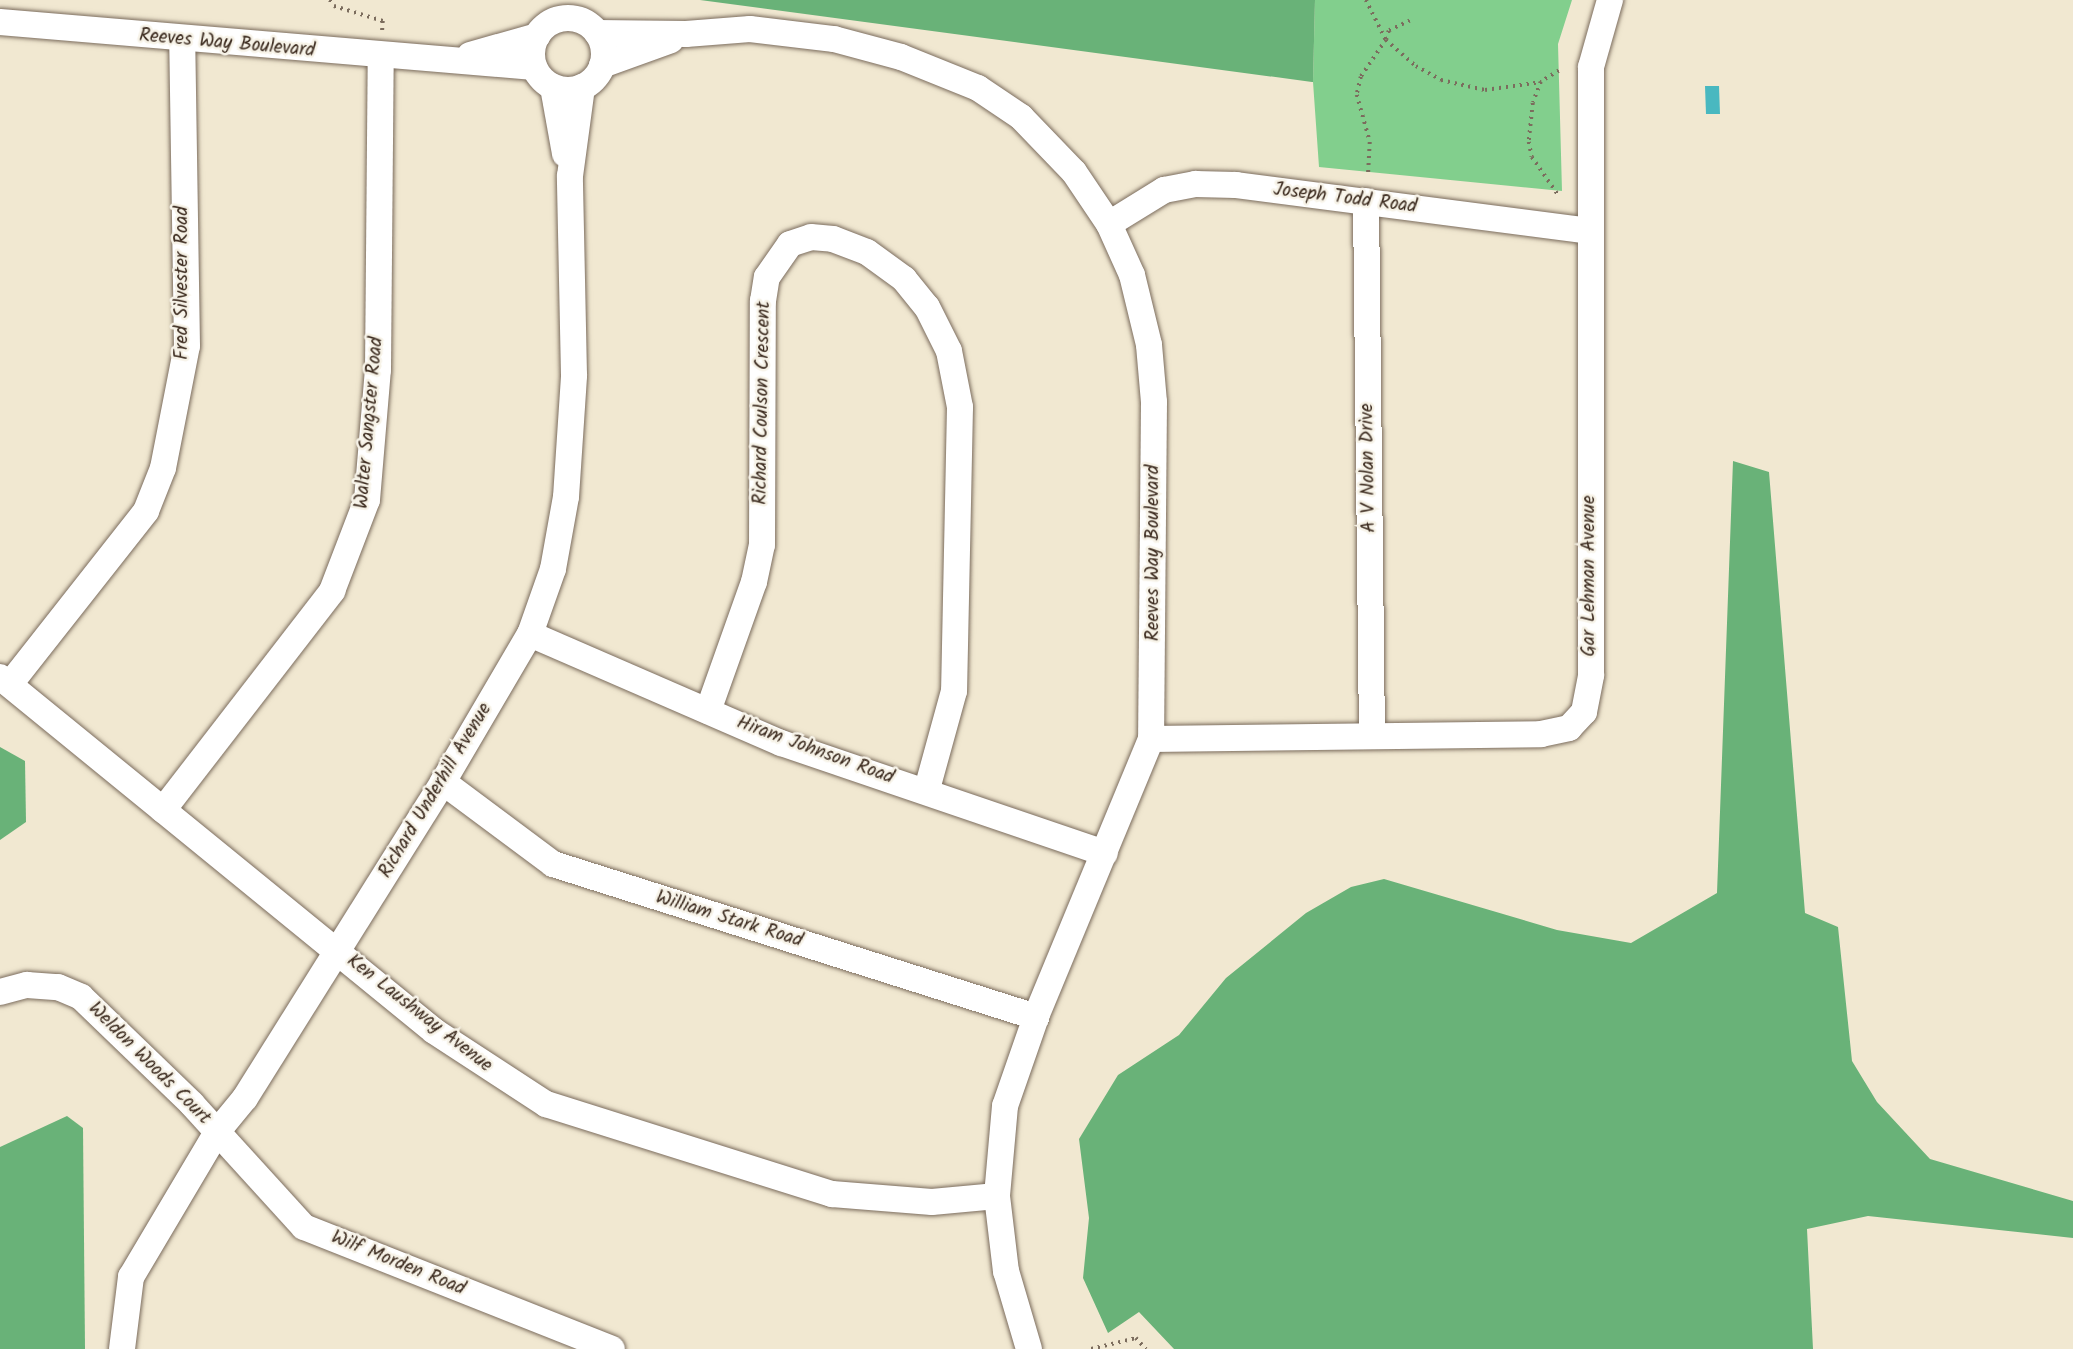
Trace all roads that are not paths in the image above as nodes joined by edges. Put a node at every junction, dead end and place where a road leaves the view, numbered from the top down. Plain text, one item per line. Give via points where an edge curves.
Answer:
1 (1610, 0) edge
2 (0, 22) edge
3 (597, 33) junction
4 (686, 34) junction
5 (537, 36) junction
6 (182, 40) junction
7 (381, 57) junction
8 (455, 59) junction
9 (602, 65) junction
10 (534, 67) junction
11 (553, 87) junction
12 (582, 87) junction
13 (570, 176) junction
14 (1367, 188) junction
15 (1109, 224) junction
16 (1590, 231) junction
17 (530, 634) junction
18 (5, 681) edge
19 (708, 711) junction
20 (1372, 736) junction
21 (1150, 739) junction
22 (443, 782) junction
23 (927, 789) junction
24 (163, 810) junction
25 (1105, 853) junction
26 (338, 951) junction
27 (0, 992) edge
28 (1036, 1017) junction
29 (217, 1132) junction
30 (997, 1196) junction
31 (122, 1349) edge
32 (612, 1349) edge
33 (1029, 1349) edge

1 - 16 street, Gar Lehman Avenue via 1591,67
2 - 6 street, Reeves Way Boulevard
3 - 4 street, Reeves Way Boulevard
3 - 5 street via 578,19 566,18 544,27
3 - 9 street
4 - 9 street, Reeves Way Boulevard
4 - 15 street, Reeves Way Boulevard via 750,29 834,39 901,57 978,88 1021,117 1074,172
5 - 8 street, Reeves Way Boulevard
5 - 10 street
6 - 7 street, Reeves Way Boulevard
6 - 18 street, Fred Silvester Road via 187,346 163,468 146,511
7 - 8 street, Reeves Way Boulevard
7 - 24 street, Walter Sangster Road via 378,370 367,500 332,592
8 - 10 street, Reeves Way Boulevard
9 - 12 street
10 - 11 street
11 - 12 street
11 - 13 street, Richard Underhill Avenue
12 - 13 street, Richard Underhill Avenue
13 - 17 street, Richard Underhill Avenue via 574,375 566,497 553,569
14 - 15 street, Joseph Todd Road via 1195,184 1164,190
14 - 16 street, Joseph Todd Road
14 - 20 street, A V Nolan Drive
15 - 21 street, Reeves Way Boulevard via 1132,275 1149,345 1153,390
16 - 20 street, Gar Lehman Avenue via 1591,675 1584,712 1569,727 1541,734
17 - 19 street, Hiram Johnson Road
17 - 22 street, Richard Underhill Avenue
18 - 24 street, Ken Laushway Avenue
19 - 23 street, Hiram Johnson Road via 822,757
19 - 23 street, Richard Coulson Crescent via 754,582 762,545 763,301 767,277 790,244 811,237 833,239 867,252 904,279 927,307 949,351 960,407 954,691
20 - 21 street, Gar Lehman Avenue
21 - 25 street, Reeves Way Boulevard
22 - 26 street, Richard Underhill Avenue
22 - 28 street, William Stark Road via 552,864
23 - 25 street, Hiram Johnson Road
24 - 26 street, Ken Laushway Avenue
25 - 28 street, Reeves Way Boulevard
26 - 29 street, Richard Underhill Avenue via 245,1098
26 - 30 street, Ken Laushway Avenue via 434,1031 546,1104 832,1194 932,1202
27 - 29 street, Weldon Woods Court via 27,985 58,988 81,997
28 - 30 street, Reeves Way Boulevard via 1006,1106
29 - 31 street, Richard Underhill Avenue via 131,1277
29 - 32 street, Wilf Morden Road via 304,1227
30 - 33 street, Reeves Way Boulevard via 1006,1270

